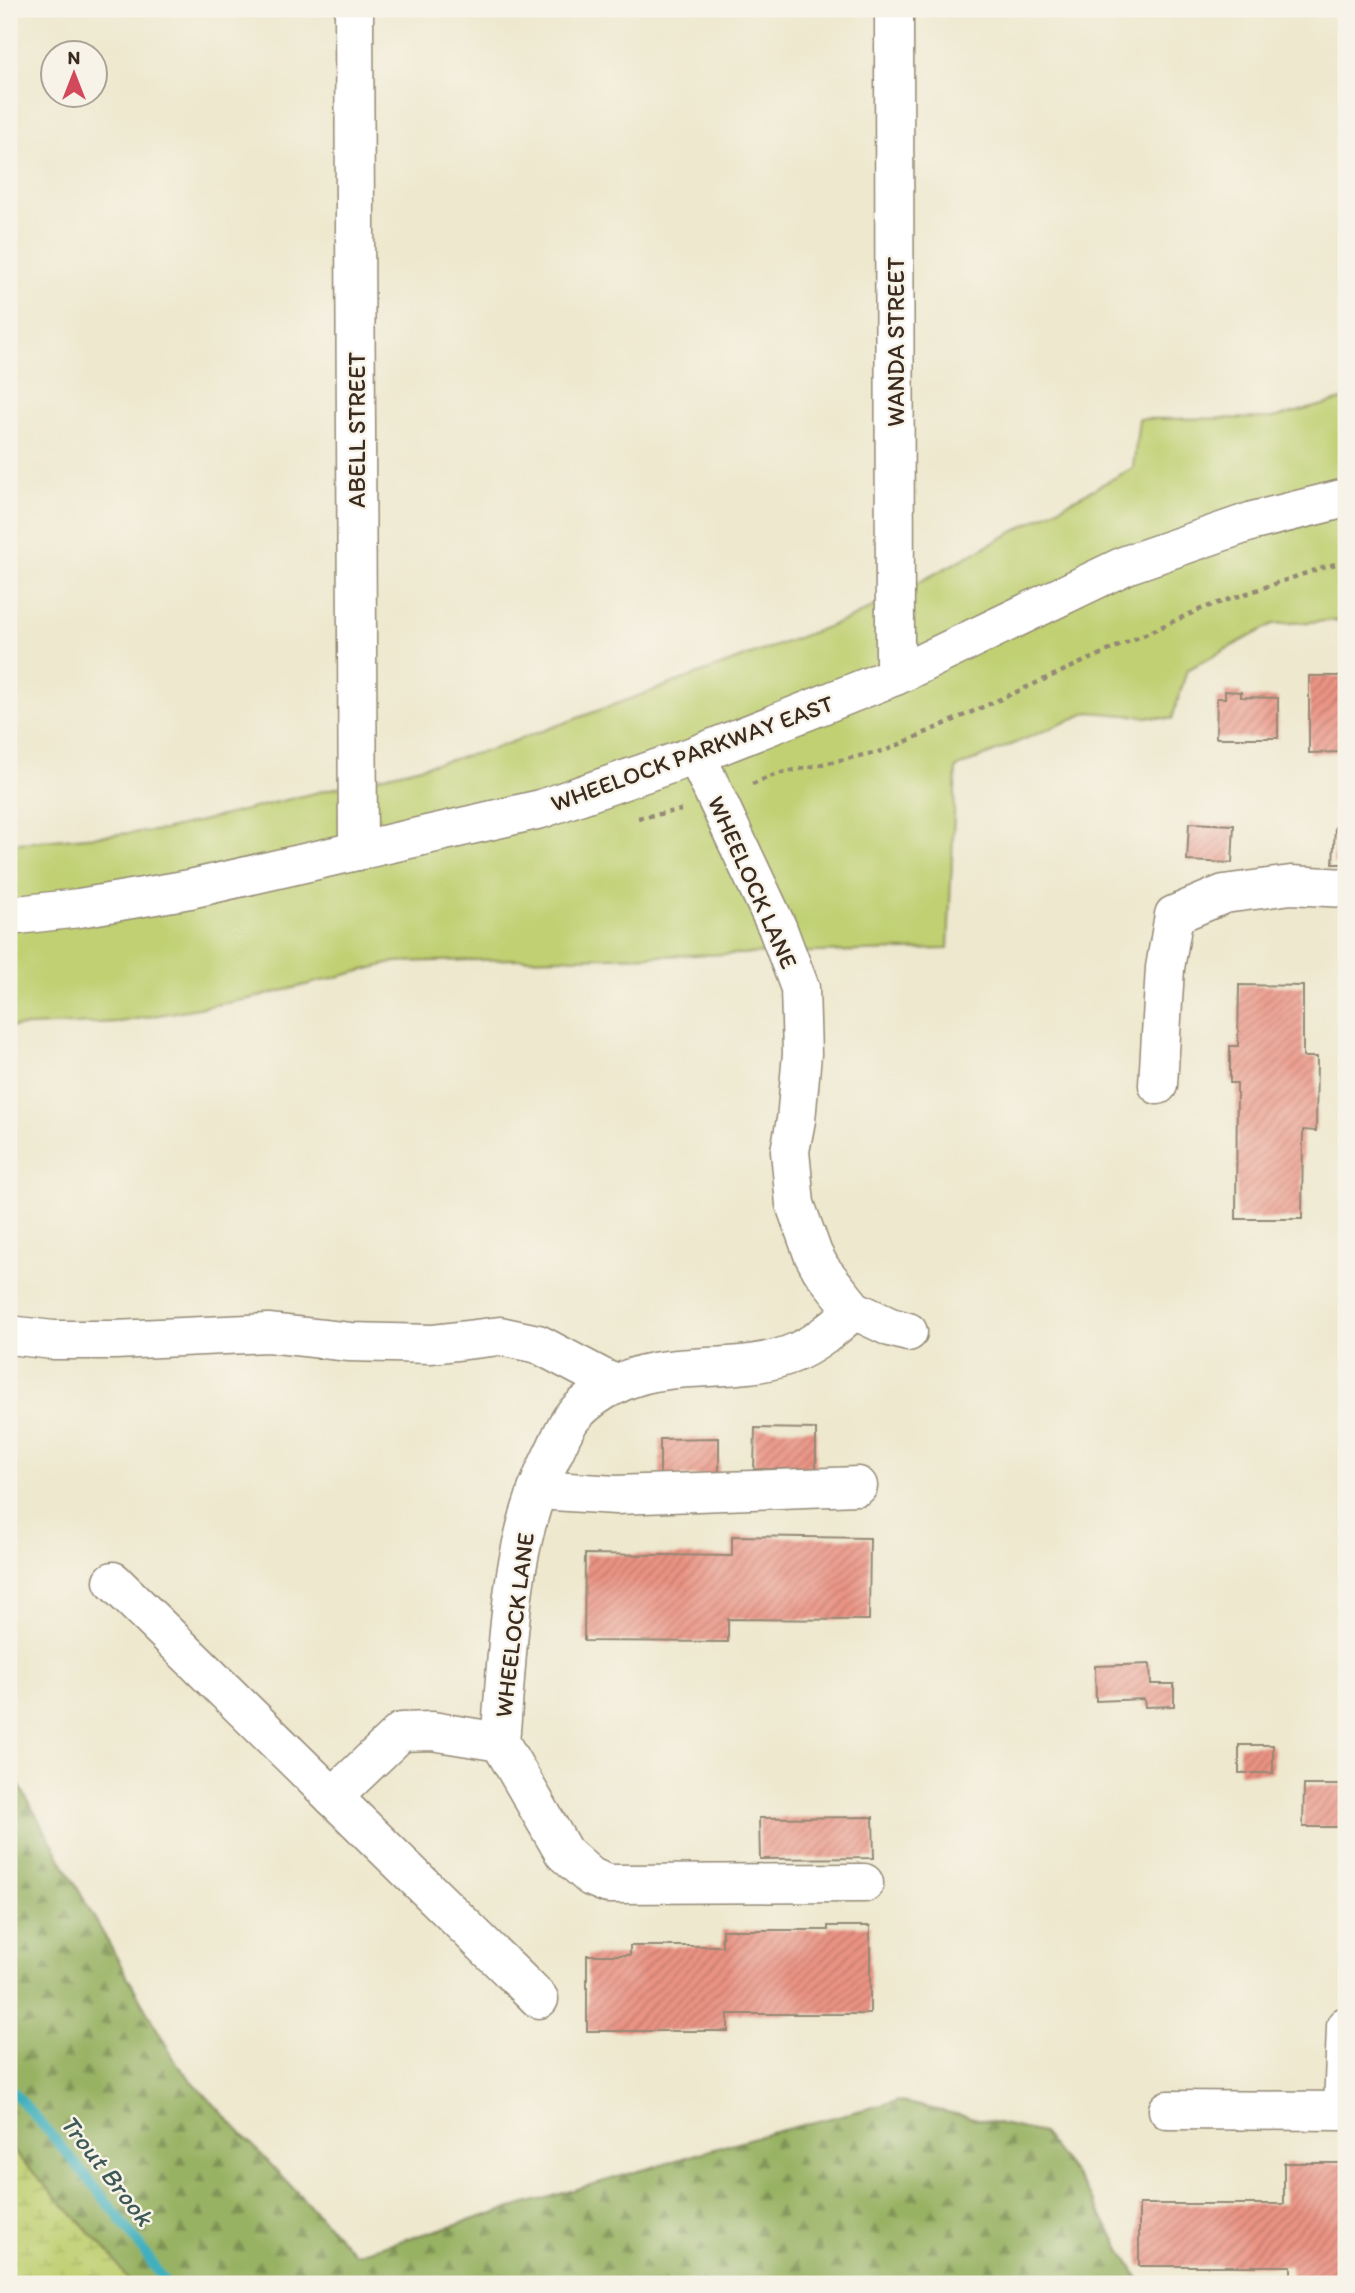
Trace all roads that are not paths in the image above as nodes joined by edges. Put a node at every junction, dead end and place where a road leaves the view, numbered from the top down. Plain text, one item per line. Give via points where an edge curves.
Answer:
1 (354, 9) edge
2 (894, 9) edge
3 (1346, 498) edge
4 (895, 676) junction
5 (696, 755) junction
6 (358, 851) junction
7 (1346, 888) edge
8 (9, 916) edge
9 (1158, 1084) dead end
10 (854, 1310) junction
11 (908, 1332) dead end
12 (9, 1335) edge
13 (616, 1385) junction
14 (858, 1486) dead end
15 (537, 1490) junction
16 (113, 1581) dead end
17 (500, 1742) junction
18 (333, 1797) junction
19 (864, 1882) dead end
20 (539, 1999) dead end
21 (1346, 2026) edge
22 (1168, 2110) dead end

1 - 6 street, ABELL STREET
2 - 4 street, WANDA STREET
3 - 4 street, WHEELOCK PARKWAY EAST via 1253,521 1125,565
4 - 5 street, WHEELOCK PARKWAY EAST
5 - 6 street, WHEELOCK PARKWAY EAST via 541,809
5 - 10 street, WHEELOCK LANE via 777,928 800,989 802,1054 790,1151 795,1203 821,1269
6 - 8 street, WHEELOCK PARKWAY EAST via 190,889
7 - 9 street via 1291,885 1224,894 1174,915 1165,968
10 - 11 street
10 - 13 street, WHEELOCK LANE via 825,1336 789,1355 752,1364 666,1370
12 - 13 street via 115,1340 268,1333 432,1344 500,1336 538,1344
13 - 15 street, WHEELOCK LANE via 592,1398 572,1417
14 - 15 street via 616,1495
15 - 17 street, WHEELOCK LANE via 524,1525 516,1569
16 - 18 street
17 - 18 street via 432,1731 401,1732
17 - 19 street via 564,1853 585,1873 608,1884
18 - 20 street
21 - 22 street via 1343,2111

